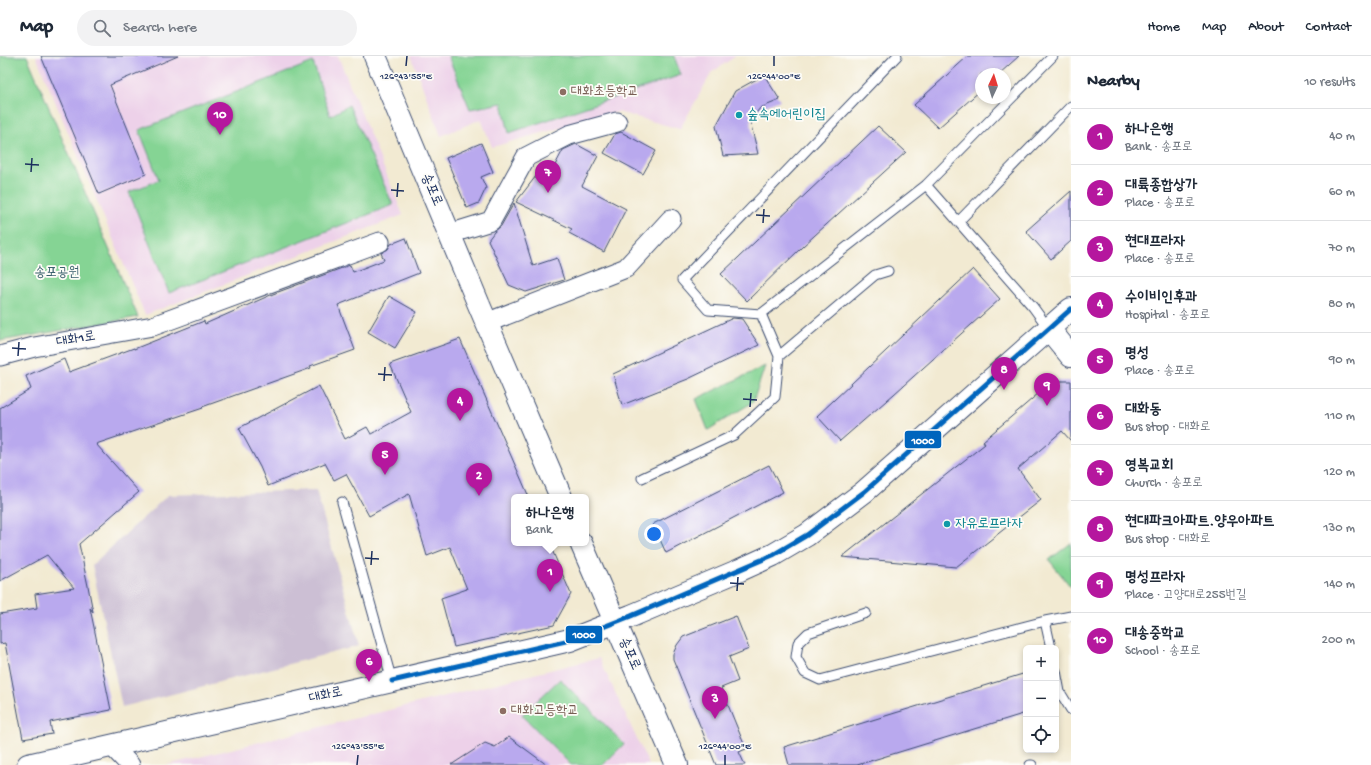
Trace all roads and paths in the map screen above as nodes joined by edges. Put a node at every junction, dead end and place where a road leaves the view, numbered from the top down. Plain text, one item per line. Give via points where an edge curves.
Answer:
1 (375, 56) edge
2 (897, 56) edge
3 (1052, 56) edge
4 (1071, 106) edge
5 (617, 122) dead end
6 (926, 185) junction
7 (670, 219) dead end
8 (958, 222) junction
9 (449, 234) junction
10 (380, 242) dead end
11 (888, 271) dead end
12 (1071, 309) edge
13 (761, 314) junction
14 (486, 323) junction
15 (1049, 329) junction
16 (0, 356) edge
17 (779, 356) junction
18 (1071, 356) edge
19 (642, 478) dead end
20 (560, 494) edge
21 (342, 502) dead end
22 (582, 546) edge
23 (866, 613) dead end
24 (1071, 616) edge
25 (1045, 621) junction
26 (615, 622) junction
27 (1050, 645) edge
28 (392, 681) junction
29 (1058, 681) edge
30 (1071, 710) edge
31 (112, 746) junction
32 (28, 765) edge
33 (130, 765) edge
34 (677, 765) edge

1 - 9 street, 송포로
2 - 13 lane via 682,280 708,310
3 - 6 lane
4 - 8 lane
5 - 9 street via 569,135 526,157 491,221
6 - 8 lane
6 - 13 lane
7 - 14 street via 626,268
8 - 15 lane via 1033,307
9 - 14 street, 송포로
10 - 16 street, 대화1로 via 153,326 34,347
11 - 17 lane via 875,275
12 - 15 street, 대화로
13 - 17 lane
14 - 20 street, 송포로
15 - 18 street
15 - 26 street, 대화로 via 864,492 807,535 740,570
17 - 19 lane via 774,397 734,435
21 - 28 lane
22 - 26 street, 송포로
23 - 25 lane via 808,633 798,643 796,657 805,673 820,680
24 - 25 lane
25 - 27 lane
26 - 28 street, 대화로 via 558,643
26 - 34 street, 송포로
28 - 31 street, 대화로
29 - 30 lane via 1060,692
31 - 32 street, 대화로
31 - 33 street

